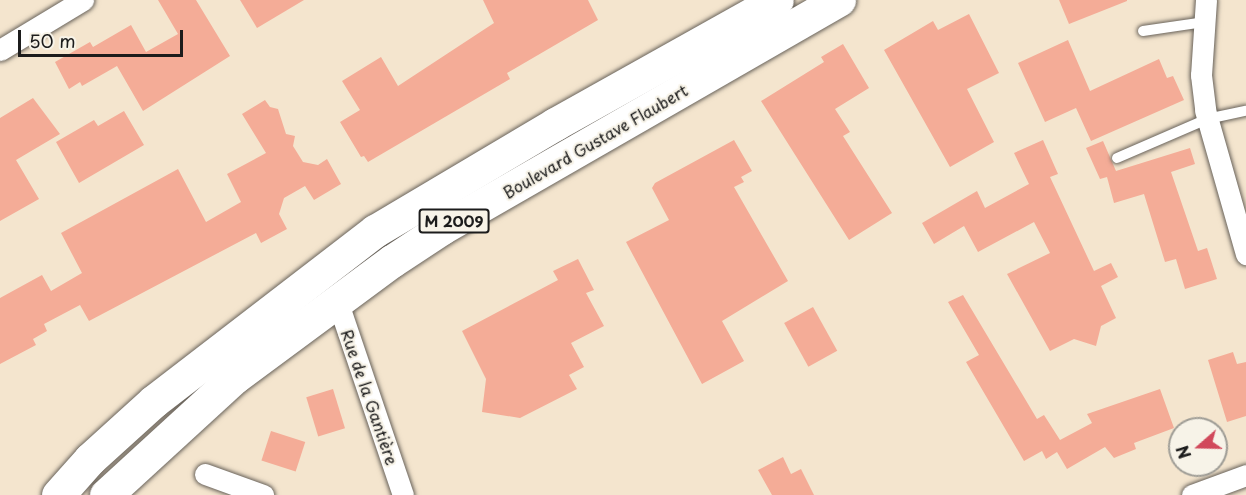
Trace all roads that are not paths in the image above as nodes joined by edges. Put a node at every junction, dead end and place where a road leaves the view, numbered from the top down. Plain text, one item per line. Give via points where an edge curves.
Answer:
1 (83, 0) edge
2 (777, 0) edge
3 (839, 0) edge
4 (1206, 0) edge
5 (1204, 22) junction
6 (1143, 31) dead end
7 (0, 50) edge
8 (1246, 111) edge
9 (1207, 118) junction
10 (1118, 158) dead end
11 (1246, 254) edge
12 (337, 300) junction
13 (205, 474) dead end
14 (1246, 476) edge
15 (58, 495) edge
16 (106, 495) edge
17 (263, 495) edge
18 (403, 495) edge
19 (1192, 495) edge

1 - 7 street
2 - 15 main road, Boulevard Gustave Flaubert / M 2009 via 555,124 375,231 154,401 90,459
3 - 12 main road, Boulevard Gustave Flaubert / M 2009 via 442,228
4 - 5 street
5 - 6 lane
5 - 9 street via 1201,75
8 - 9 lane
9 - 10 lane
9 - 11 street
12 - 16 main road, Boulevard Gustave Flaubert / M 2009 via 235,377
12 - 18 street, Rue de la Gantière
13 - 17 street
14 - 19 street

